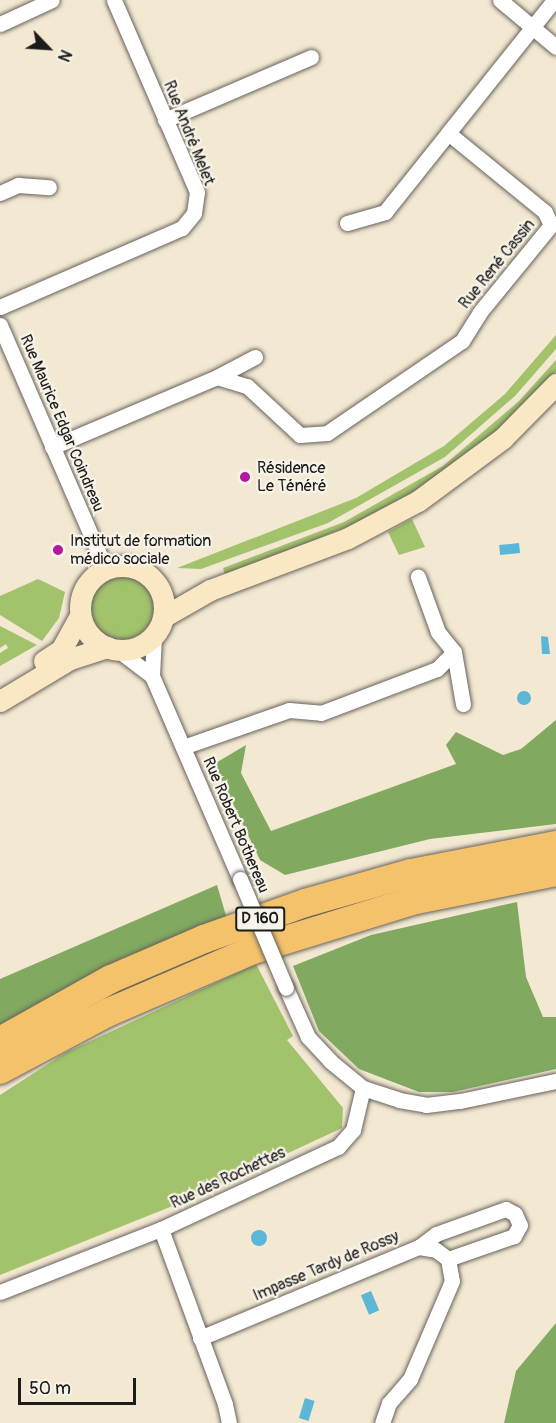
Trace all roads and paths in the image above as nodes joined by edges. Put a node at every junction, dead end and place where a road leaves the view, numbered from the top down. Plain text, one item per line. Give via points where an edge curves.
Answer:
1 (52, 0) edge
2 (114, 0) edge
3 (500, 0) edge
4 (554, 0) edge
5 (0, 24) edge
6 (532, 27) junction
7 (556, 47) edge
8 (311, 57) dead end
9 (165, 120) junction
10 (448, 133) junction
11 (49, 187) dead end
12 (0, 193) edge
13 (347, 223) dead end
14 (0, 307) edge
15 (0, 325) edge
16 (255, 357) dead end
17 (217, 377) junction
18 (556, 384) edge
19 (52, 447) junction
20 (105, 568) junction
21 (418, 577) dead end
22 (157, 584) junction
23 (210, 590) junction
24 (81, 616) junction
25 (159, 627) junction
26 (113, 649) junction
27 (454, 652) junction
28 (152, 676) junction
29 (0, 687) edge
30 (0, 702) edge
31 (463, 704) dead end
32 (183, 747) junction
33 (556, 845) edge
34 (556, 872) edge
35 (0, 1041) edge
36 (0, 1070) edge
37 (556, 1081) edge
38 (363, 1088) junction
39 (161, 1229) junction
40 (419, 1247) junction
41 (448, 1258) junction
42 (0, 1292) edge
43 (200, 1338) junction
44 (228, 1423) edge
45 (382, 1423) edge

1 - 5 street
2 - 9 street, Rue André Melet
3 - 6 street
4 - 6 street
6 - 7 street
6 - 10 street
8 - 9 street
9 - 14 street, Rue André Melet via 197,192 194,213 182,228
10 - 13 street via 385,212
10 - 17 street, Rue René Cassin via 545,212 551,225 480,312 462,341 327,433 300,435 247,386
11 - 12 street via 18,185
15 - 19 street, Rue Maurice Edgar Coindreau
16 - 17 street
17 - 19 street
18 - 23 main road via 503,438 418,501 348,538
19 - 20 street, Rue Maurice Edgar Coindreau
20 - 22 main road via 139,568
20 - 24 main road via 84,588
21 - 27 street via 438,632
22 - 23 main road
22 - 25 main road via 164,599
23 - 25 main road
24 - 26 main road via 90,635
24 - 29 main road via 61,650
25 - 26 main road via 131,649
25 - 28 street, Rue Robert Bothereau
26 - 28 street, Rue Robert Bothereau
26 - 30 main road via 70,659
27 - 31 street
27 - 32 street via 437,669 321,713 289,710
28 - 32 street, Rue Robert Bothereau
32 - 38 street, Rue Robert Bothereau, bridge via 308,1037
33 - 35 highway, D 160 via 411,873 293,906 111,979
34 - 36 highway, D 160 via 416,900 253,950 109,1012
37 - 38 street via 426,1105
38 - 39 street, Rue des Rochettes via 352,1130 338,1147
39 - 42 street
39 - 43 street, Rue des Rochettes
40 - 41 street, Impasse Tardy de Rossy via 436,1250
40 - 41 street via 436,1234 506,1209 515,1214 520,1225 514,1236
40 - 43 street, Impasse Tardy de Rossy
41 - 45 street via 452,1269 447,1295 410,1379 389,1403
43 - 44 street, Rue des Rochettes

